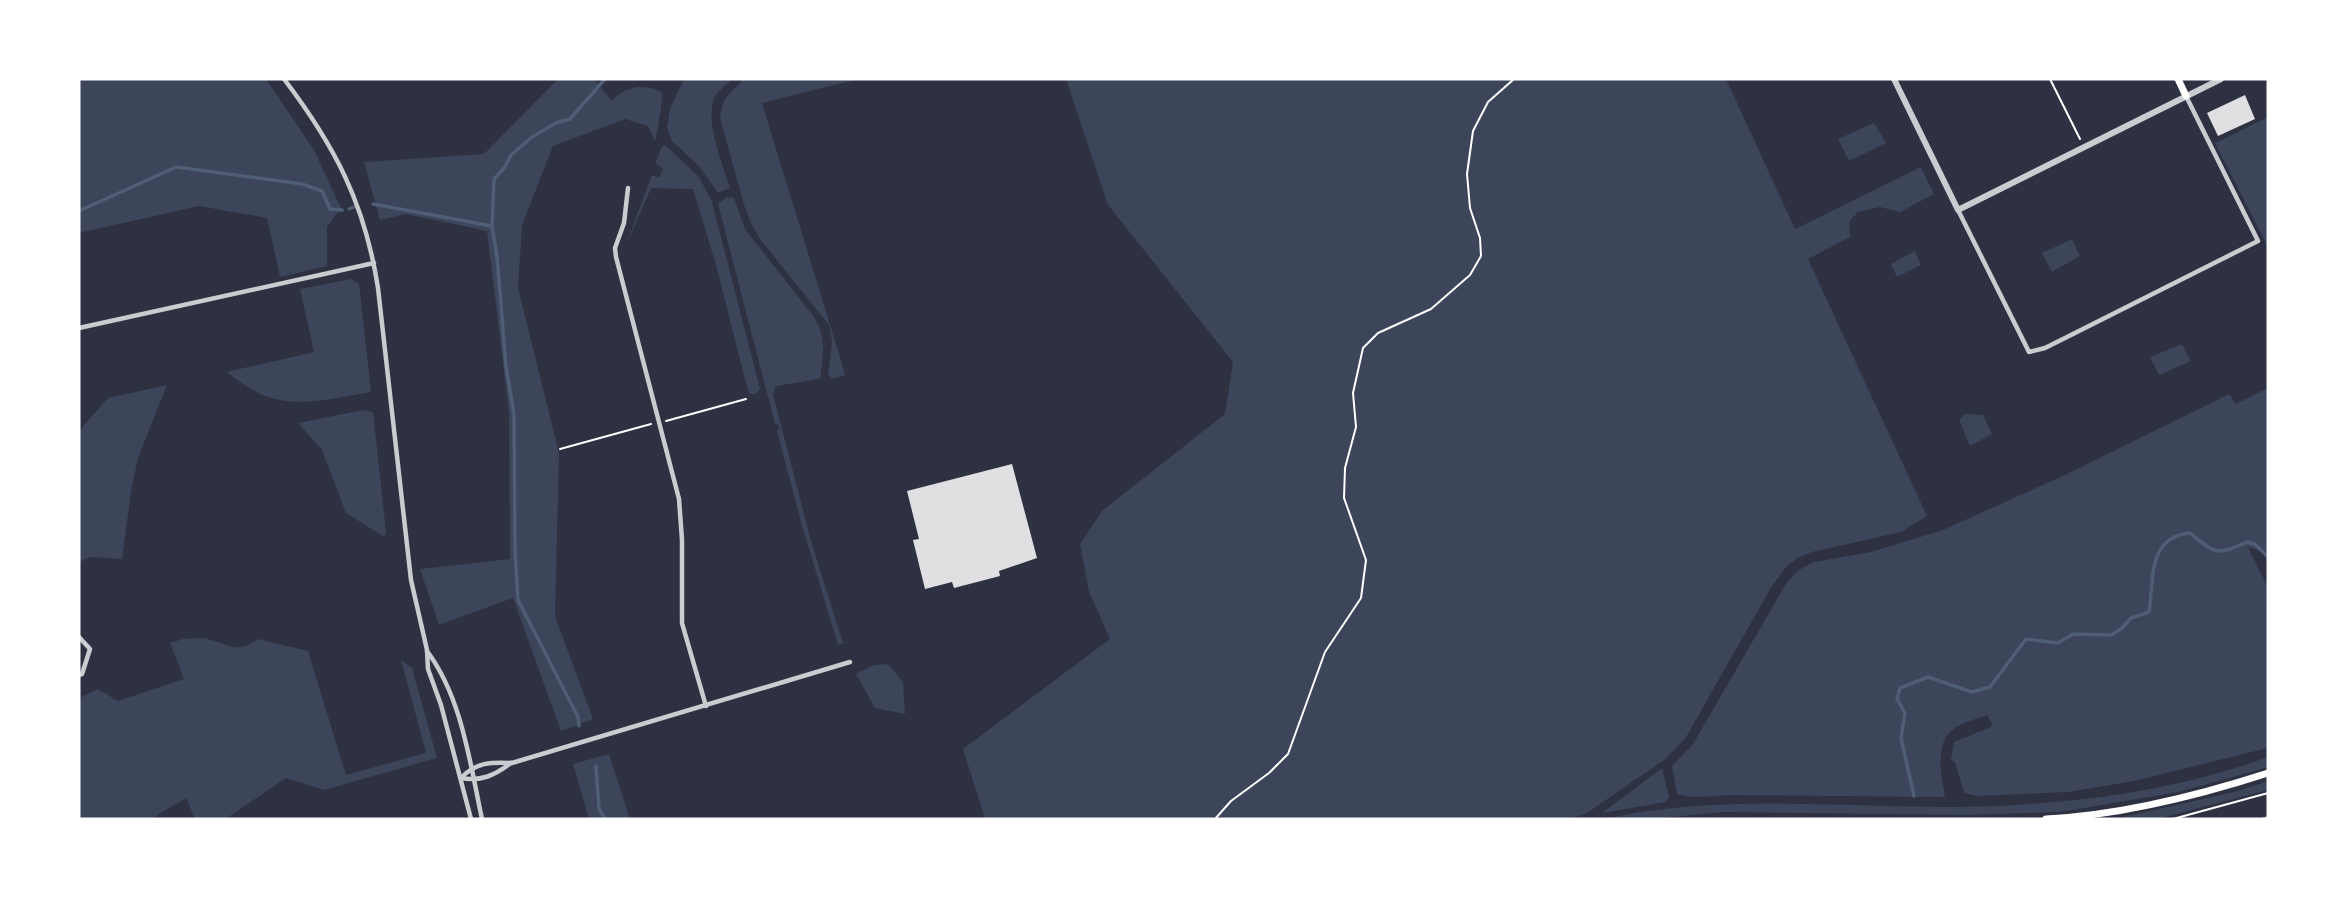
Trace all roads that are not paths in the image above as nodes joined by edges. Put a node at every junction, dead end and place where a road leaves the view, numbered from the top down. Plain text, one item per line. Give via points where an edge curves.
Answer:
1 (284, 79) edge
2 (1894, 79) edge
3 (2179, 79) edge
4 (2221, 79) edge
5 (2186, 96) junction
6 (628, 188) dead end
7 (1958, 210) junction
8 (374, 263) junction
9 (79, 328) edge
10 (79, 636) edge
11 (427, 650) junction
12 (850, 662) dead end
13 (79, 676) edge
14 (706, 706) junction
15 (512, 763) junction
16 (471, 767) junction
17 (2268, 773) edge
18 (460, 778) junction
19 (474, 780) junction
20 (471, 819) edge
21 (482, 819) edge
22 (2046, 819) edge

1 - 8 street via 338,160
2 - 7 street
3 - 5 main road
4 - 5 street
5 - 7 street
5 - 7 street via 2258,241 2045,348 2029,352
6 - 14 street via 616,257 678,499 682,623
8 - 9 street
8 - 11 street via 406,543
10 - 13 street via 90,649
11 - 16 street via 452,701
11 - 18 street via 428,669
12 - 14 street
14 - 15 street
15 - 16 street
15 - 19 street via 497,774
16 - 18 street
16 - 19 street
17 - 22 main road via 2182,798
18 - 19 street
18 - 20 street
19 - 21 street

